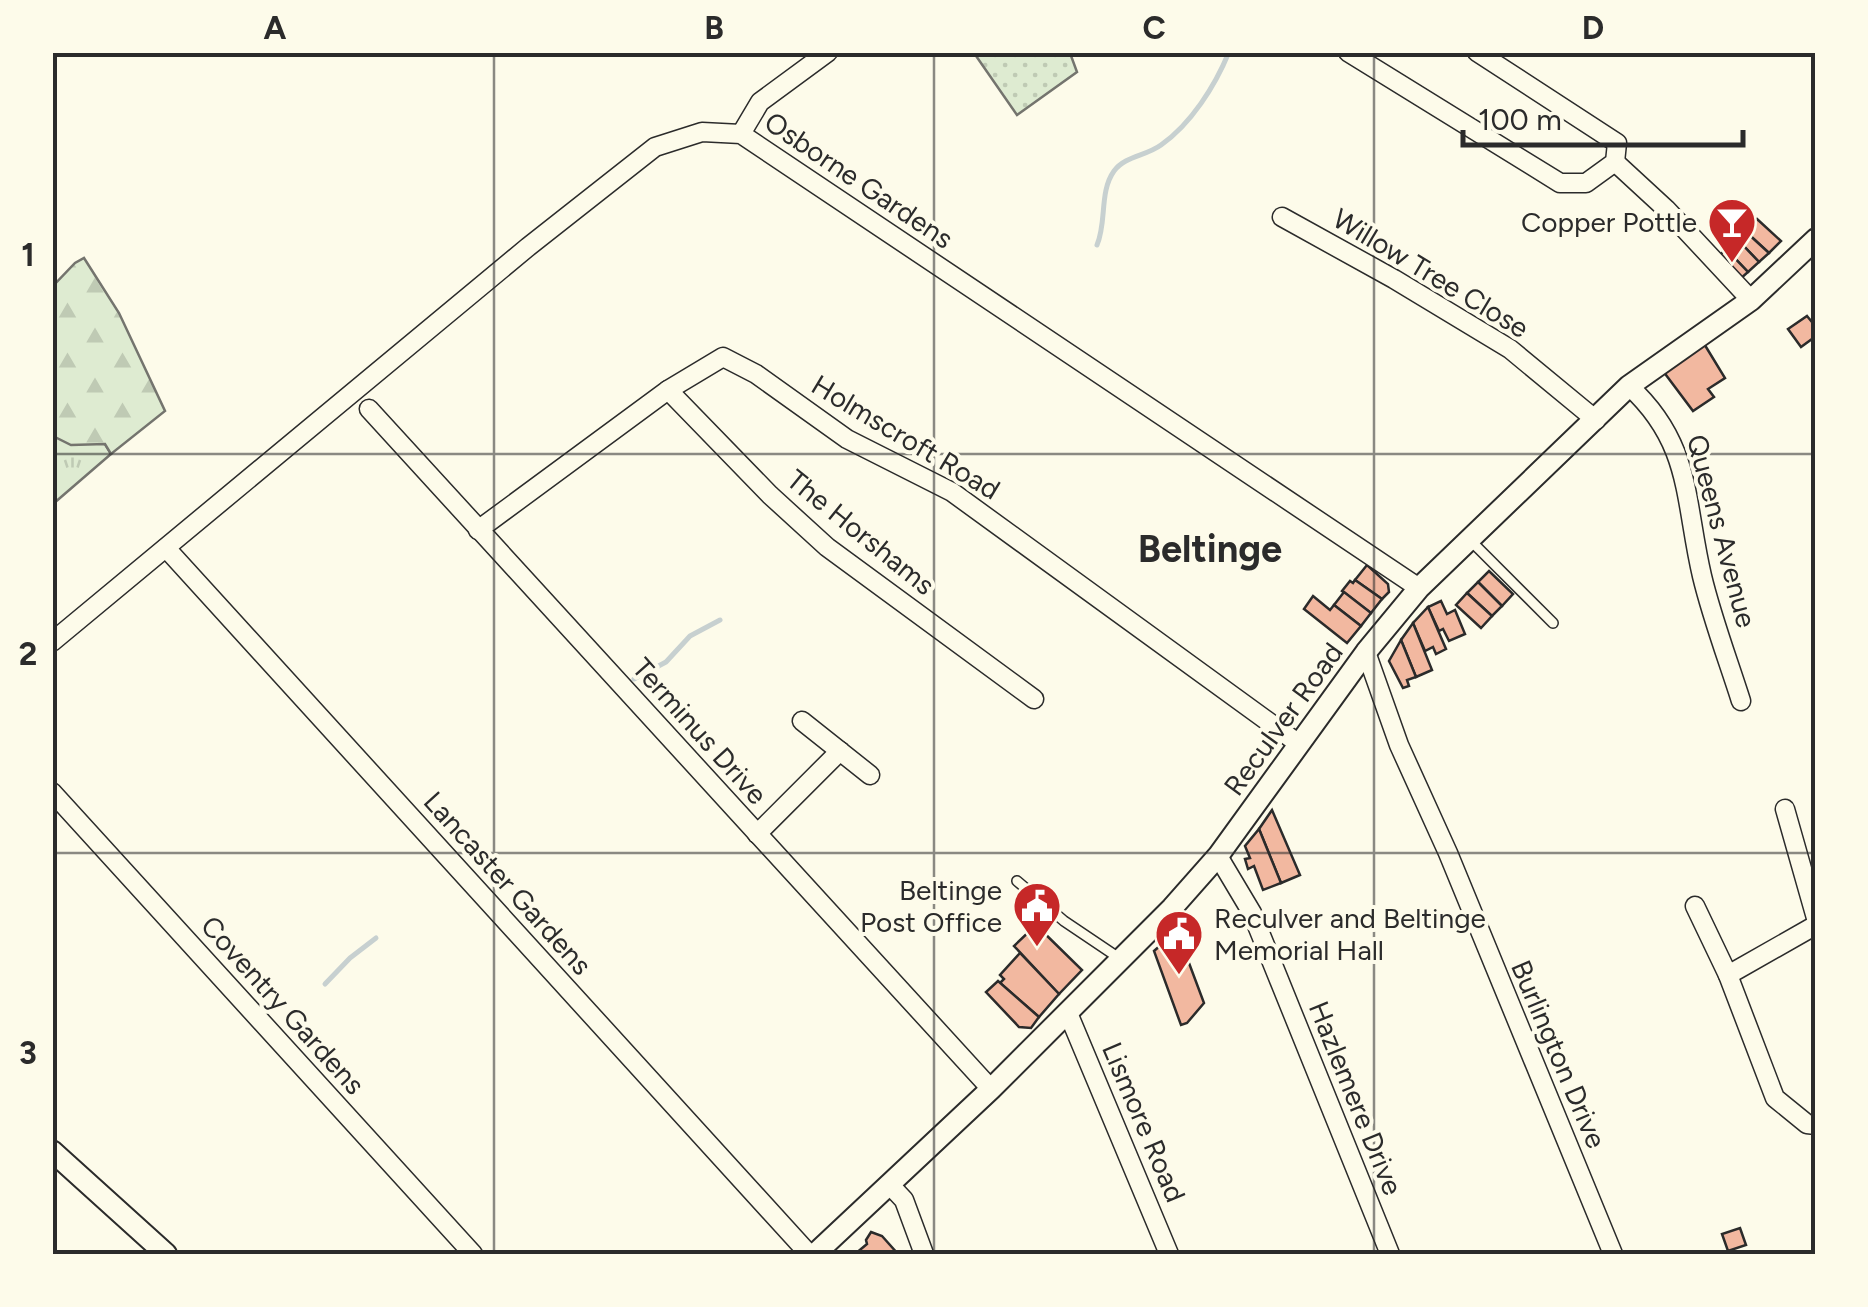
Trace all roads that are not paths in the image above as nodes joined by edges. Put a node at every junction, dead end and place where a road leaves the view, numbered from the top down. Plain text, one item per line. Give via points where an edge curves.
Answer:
1 (828, 52) edge
2 (1348, 52) edge
3 (1477, 52) edge
4 (740, 134) junction
5 (1615, 162) junction
6 (1282, 217) dead end
7 (1816, 239) edge
8 (1751, 300) junction
9 (1629, 386) junction
10 (668, 390) junction
11 (369, 409) dead end
12 (1596, 420) junction
13 (478, 530) junction
14 (1470, 538) junction
15 (166, 548) junction
16 (1419, 588) junction
17 (1553, 622) dead end
18 (52, 642) edge
19 (1366, 652) junction
20 (1034, 699) dead end
21 (1742, 702) dead end
22 (802, 721) dead end
23 (1298, 744) junction
24 (840, 751) junction
25 (870, 775) dead end
26 (52, 792) edge
27 (1785, 809) dead end
28 (757, 834) junction
29 (1218, 856) junction
30 (1017, 881) dead end
31 (1695, 906) dead end
32 (1816, 921) edge
33 (1122, 960) junction
34 (1728, 975) junction
35 (1068, 1013) junction
36 (990, 1089) junction
37 (1816, 1125) edge
38 (52, 1151) edge
39 (890, 1185) junction
40 (163, 1254) edge
41 (473, 1254) edge
42 (812, 1254) edge
43 (924, 1254) edge
44 (1169, 1254) edge
45 (1390, 1254) edge
46 (1613, 1254) edge

1 - 4 street via 760,102
2 - 5 street via 1560,184 1586,183
3 - 5 street via 1617,143
4 - 15 street, Osborne Gardens via 702,132 654,147
4 - 16 street, Osborne Gardens
5 - 8 street
6 - 12 street, Willow Tree Close via 1510,349
7 - 8 street, Reculver Road
8 - 9 street, Reculver Road
9 - 12 street, Reculver Road
9 - 21 street, Queens Avenue via 1669,433 1682,465 1702,578
10 - 13 street, Holmscroft Road
10 - 20 street, The Horshams via 828,546
10 - 23 street, Holmscroft Road via 723,358 756,374 847,439 952,492
11 - 13 street, Terminus Drive
12 - 14 street, Reculver Road
13 - 28 street, Terminus Drive
14 - 16 street, Reculver Road
14 - 17 lane
15 - 18 street, Osborne Gardens
15 - 42 street, Lancaster Gardens
16 - 19 street, Reculver Road
19 - 23 street, Reculver Road
19 - 46 street, Burlington Drive via 1399,746
22 - 24 street
23 - 29 street, Reculver Road
24 - 25 street
24 - 28 street
26 - 41 street, Coventry Gardens
27 - 32 street
28 - 36 street, Terminus Drive
29 - 33 street, Reculver Road
29 - 45 street, Hazlemere Drive via 1252,914
30 - 33 lane
31 - 34 street
32 - 34 street
33 - 35 street, Reculver Road
34 - 37 street via 1775,1098
35 - 36 street, Reculver Road
35 - 44 street, Lismore Road
36 - 39 street, Reculver Road
38 - 40 street
39 - 42 street, Reculver Road
39 - 43 street via 904,1200

